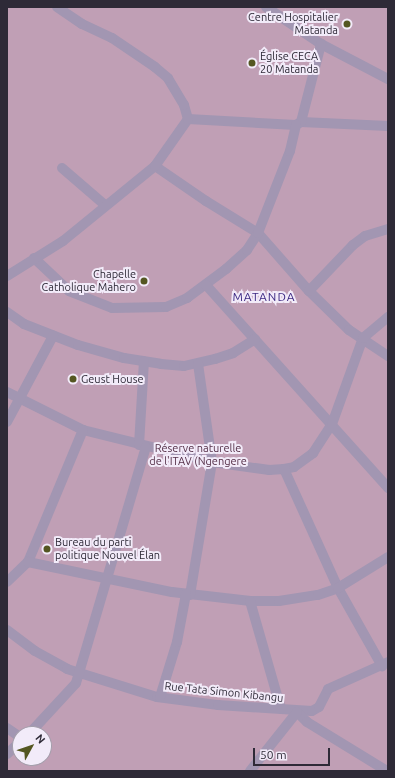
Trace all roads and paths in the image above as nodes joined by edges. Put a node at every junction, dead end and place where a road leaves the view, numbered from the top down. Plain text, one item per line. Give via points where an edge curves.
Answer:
1 (56, 7) edge
2 (266, 7) edge
3 (321, 44) junction
4 (388, 79) edge
5 (188, 119) junction
6 (298, 124) junction
7 (388, 126) edge
8 (155, 166) junction
9 (62, 168) dead end
10 (105, 205) junction
11 (388, 229) edge
12 (258, 233) junction
13 (34, 258) junction
14 (7, 276) edge
15 (206, 285) junction
16 (309, 291) junction
17 (7, 312) edge
18 (388, 317) edge
19 (53, 336) junction
20 (363, 338) junction
21 (255, 339) junction
22 (388, 356) edge
23 (144, 361) junction
24 (198, 364) junction
25 (7, 392) edge
26 (18, 399) junction
27 (7, 422) edge
28 (332, 424) junction
29 (83, 430) junction
30 (143, 446) junction
31 (212, 462) junction
32 (284, 469) junction
33 (388, 488) edge
34 (388, 557) edge
35 (28, 562) junction
36 (108, 578) junction
37 (7, 582) edge
38 (338, 588) junction
39 (188, 594) junction
40 (250, 601) junction
41 (7, 630) edge
42 (385, 664) edge
43 (80, 673) junction
44 (160, 697) junction
45 (281, 709) junction
46 (298, 712) junction
47 (36, 726) edge
48 (250, 771) edge
49 (387, 771) edge

1 - 5 street via 82,24 112,38 168,78 184,105
2 - 3 street
3 - 4 street
3 - 6 street
5 - 6 street
5 - 8 street
6 - 7 street
6 - 12 street
8 - 10 street
8 - 12 street via 206,202
9 - 10 street
10 - 13 street via 63,241
11 - 16 street via 365,236 353,245
12 - 15 street via 247,250
12 - 16 street
13 - 14 street
13 - 15 street via 69,292 112,308 166,307 187,298
15 - 21 street
16 - 20 street via 349,330
17 - 19 street via 24,324
18 - 20 street
19 - 23 street via 117,356
19 - 26 street
20 - 22 street
20 - 28 street
21 - 24 street via 233,353
21 - 28 street
23 - 24 street via 184,366
23 - 30 street
24 - 31 street
25 - 26 street
26 - 27 street
26 - 29 street
28 - 32 street via 313,453 294,467
28 - 33 street
29 - 30 street
29 - 35 street
30 - 31 street
30 - 36 street
31 - 32 street via 269,470
31 - 39 street
32 - 38 street
34 - 38 street
35 - 36 street
35 - 37 street
36 - 39 street
36 - 43 street
38 - 40 street via 298,599
38 - 42 street
39 - 40 street
39 - 44 street
40 - 45 street
41 - 43 street, Rue Tata Simon Kibangu via 34,651 67,669
42 - 46 street, Rue Tata Simon Kibangu via 328,689 319,707 312,711
43 - 44 street, Rue Tata Simon Kibangu
43 - 47 street via 76,683
44 - 45 street, Rue Tata Simon Kibangu
45 - 46 street, Rue Tata Simon Kibangu
46 - 48 street
46 - 49 street via 306,722

